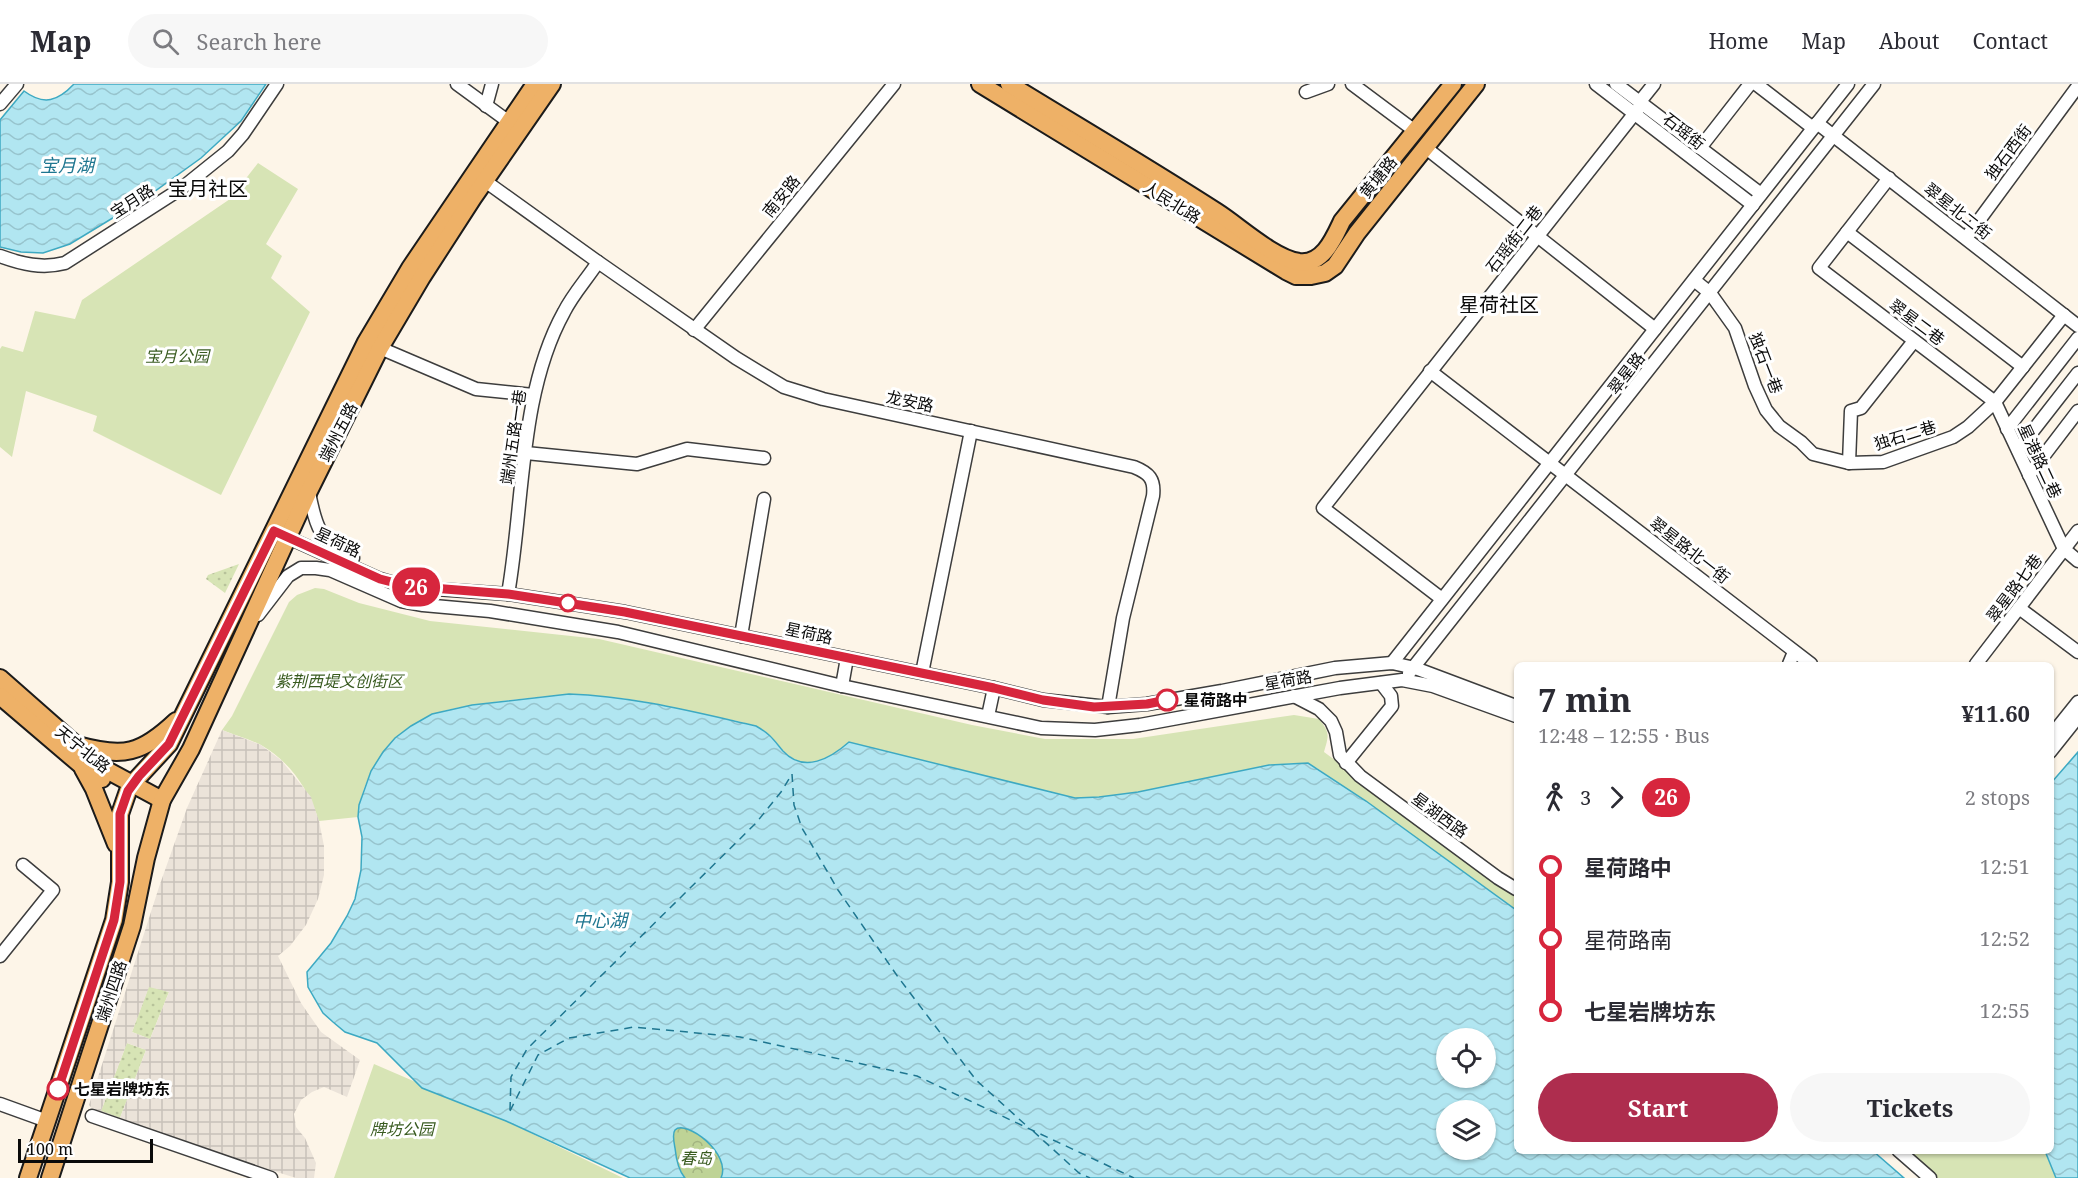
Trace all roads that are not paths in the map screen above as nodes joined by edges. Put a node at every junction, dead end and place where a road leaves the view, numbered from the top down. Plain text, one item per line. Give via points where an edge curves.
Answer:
1 (17, 84) edge
2 (277, 84) edge
3 (457, 84) edge
4 (492, 84) edge
5 (535, 84) edge
6 (552, 84) edge
7 (894, 84) edge
8 (980, 84) edge
9 (1010, 84) edge
10 (1328, 84) edge
11 (1352, 84) edge
12 (1453, 84) edge
13 (1476, 84) edge
14 (1596, 84) edge
15 (1616, 84) edge
16 (1654, 84) edge
17 (1750, 84) edge
18 (1756, 84) edge
19 (1847, 84) edge
20 (1875, 84) edge
21 (2078, 86) edge
22 (1306, 92) dead end
23 (0, 104) edge
24 (486, 106) junction
25 (1638, 109) junction
26 (509, 122) junction
27 (1815, 125) junction
28 (1415, 131) junction
29 (1834, 135) junction
30 (1426, 148) junction
31 (1700, 148) junction
32 (475, 173) junction
33 (1889, 178) junction
34 (1761, 194) junction
35 (1753, 205) junction
36 (1357, 232) joint
37 (1847, 232) junction
38 (1538, 235) junction
39 (1966, 238) junction
40 (0, 256) edge
41 (598, 262) junction
42 (1300, 262) joint
43 (1694, 280) junction
44 (1710, 293) junction
45 (2064, 315) junction
46 (2078, 326) edge
47 (1655, 329) junction
48 (694, 330) junction
49 (2078, 338) edge
50 (1914, 340) junction
51 (380, 348) junction
52 (2023, 367) junction
53 (1430, 371) junction
54 (2078, 373) edge
55 (533, 395) junction
56 (1995, 402) junction
57 (2078, 411) edge
58 (2007, 429) junction
59 (971, 431) junction
60 (2018, 450) junction
61 (526, 453) junction
62 (1813, 454) joint
63 (764, 458) dead end
64 (1550, 463) junction
65 (1850, 463) junction
66 (1567, 475) junction
67 (2029, 475) junction
68 (309, 491) junction
69 (764, 499) dead end
70 (2078, 531) edge
71 (281, 534) junction
72 (2064, 549) junction
73 (2078, 561) edge
74 (407, 586) junction
75 (508, 594) junction
76 (1442, 599) junction
77 (2019, 608) junction
78 (246, 631) junction
79 (741, 636) junction
80 (1412, 639) junction
81 (1429, 651) junction
82 (1794, 652) junction
83 (2078, 652) edge
84 (847, 658) junction
85 (1791, 662) edge
86 (1808, 662) edge
87 (1978, 662) edge
88 (1392, 663) junction
89 (1335, 668) junction
90 (1415, 668) junction
91 (922, 673) junction
92 (0, 678) edge
93 (1402, 680) junction
94 (1381, 682) junction
95 (842, 686) junction
96 (994, 688) junction
97 (1340, 688) junction
98 (0, 696) edge
99 (1294, 696) junction
100 (2078, 702) edge
101 (1514, 705) edge
102 (1108, 707) junction
103 (186, 711) junction
104 (1514, 715) edge
105 (988, 716) junction
106 (2078, 717) edge
107 (2054, 728) edge
108 (76, 745) junction
109 (2054, 747) edge
110 (1346, 763) junction
111 (82, 766) junction
112 (130, 787) junction
113 (162, 800) junction
114 (121, 856) junction
115 (146, 858) junction
116 (23, 865) dead end
117 (1514, 888) edge
118 (0, 956) edge
119 (0, 1104) edge
120 (92, 1116) dead end
121 (47, 1121) junction
122 (1903, 1154) edge
123 (28, 1178) edge
124 (50, 1178) edge
125 (271, 1178) edge
126 (1930, 1178) edge

1 - 23 street
2 - 40 street, 宝月路 via 228,151 182,188 74,257 41,266
3 - 24 street
4 - 24 street
5 - 26 main road, 端州五路
6 - 32 main road, 端州五路
7 - 48 street, 南安路
8 - 36 main road, 人民北路 via 1296,276 1325,273 1335,266
9 - 42 main road, 人民北路 via 1253,238
10 - 22 street
11 - 28 street
12 - 28 main road, 黄塘路
13 - 30 main road, 黄塘路
14 - 25 street, 石瑶街
15 - 25 street, 石瑶街
16 - 25 street, 石瑶街二巷
17 - 31 street
18 - 27 street, 翠星北二街
19 - 27 street, 翠星路
20 - 29 street, 翠星路
21 - 39 street, 独石西街
24 - 26 street
25 - 31 street, 石瑶街
25 - 35 street, 石瑶街
25 - 38 street, 石瑶街二巷
26 - 32 main road, 端州五路
27 - 29 street, 翠星北二街
27 - 34 street, 翠星路
28 - 42 main road, 黄塘路 via 1342,221 1331,245 1310,261
29 - 33 street, 翠星北二街
29 - 44 street, 翠星路
30 - 36 main road, 黄塘路
30 - 38 street
31 - 34 street, 石瑶街
32 - 41 street, 龙安路
32 - 51 main road, 端州五路 via 422,277
32 - 71 main road, 端州五路 via 405,264
33 - 37 street
33 - 39 street, 翠星北二街
34 - 35 street, 翠星路
35 - 43 street, 翠星路
37 - 50 street, 翠星二巷 via 1819,268
37 - 52 street
38 - 47 street
38 - 53 street, 石瑶街二巷
39 - 45 street, 翠星北二街
41 - 48 street, 龙安路
41 - 55 street, 端州五路一巷 via 564,311
43 - 44 street, 独石一巷
43 - 47 street, 翠星路
44 - 62 street, 独石一巷 via 1735,328 1766,410
44 - 66 street, 翠星路
45 - 46 street, 翠星北二街
45 - 52 street, 独石二巷
47 - 64 street, 翠星路
48 - 59 street, 龙安路 via 784,387 802,394
49 - 58 street
50 - 56 street, 翠星二巷
50 - 65 street via 1861,408 1851,411
51 - 55 street via 476,389
51 - 68 main road, 端州五路
52 - 56 street, 独石二巷
53 - 64 street, 翠星路北一街
53 - 76 street, 石瑶街二巷 via 1323,508
54 - 60 street
55 - 61 street, 端州五路一巷
56 - 58 street, 星港路二巷
56 - 65 street, 独石二巷 via 1953,437 1883,462
57 - 67 street
58 - 60 street, 星港路二巷
59 - 91 street
59 - 102 street, 龙安路 via 1134,467 1152,477 1153,496 1123,618
60 - 67 street, 星港路二巷
61 - 63 street via 637,464 687,449
61 - 75 street, 端州五路一巷
62 - 65 street, 独石二巷
64 - 66 street, 翠星路北一街
64 - 76 street, 翠星路
66 - 81 street, 翠星路
66 - 82 street, 翠星路北一街
67 - 72 street, 星港路二巷
68 - 71 main road, 端州五路
68 - 74 street via 313,513 331,547
69 - 79 street
70 - 72 street, 翠星路七巷
71 - 74 street, 星荷路 via 380,579
71 - 78 main road, 端州五路
71 - 103 main road, 端州五路
72 - 73 street, 星港路二巷
72 - 77 street, 翠星路七巷
74 - 75 street, 星荷路
75 - 79 street, 星荷路 via 625,612
76 - 80 street, 翠星路
77 - 83 street
77 - 87 street, 翠星路七巷
78 - 95 street, 星荷路 via 288,576 301,568 316,568 423,605 490,611 618,632
78 - 113 main road, 端州五路 via 191,749
79 - 84 street, 星荷路
80 - 81 street
80 - 88 street, 翠星路
81 - 90 street, 翠星路
82 - 85 street
82 - 86 street, 翠星路北一街
84 - 91 street, 星荷路
84 - 95 street
88 - 89 street, 星荷路
88 - 90 street, 星荷路
89 - 97 street
89 - 102 street, 星荷路 via 1147,704
90 - 93 street, 翠星路
90 - 101 street, 星荷路
91 - 96 street, 星荷路
92 - 108 main road, 天宁北路
93 - 94 street, 星荷路
93 - 104 street, 星荷路 via 1433,686
94 - 97 street, 星荷路
94 - 110 street via 1391,696 1392,706
95 - 105 street, 星荷路
96 - 102 street, 星荷路 via 1043,700
96 - 105 street
97 - 99 street, 星荷路
98 - 111 main road, 天宁北路
99 - 105 street, 星荷路 via 1095,730 1041,728
99 - 110 street via 1319,709 1331,721
100 - 107 street
103 - 108 main road via 158,737 138,748 112,753
103 - 112 main road, 端州五路 via 169,744
106 - 109 street
108 - 112 main road, 天宁北路
110 - 117 street, 星湖西路
111 - 112 main road, 天宁北路 via 103,780
111 - 114 main road
112 - 113 main road, 天宁北路
112 - 114 main road, 端州四路 via 120,814
113 - 115 main road, 端州四路
114 - 115 main road via 128,846 135,845
114 - 121 main road, 端州四路 via 114,920
115 - 124 main road, 端州四路 via 132,926
116 - 118 street via 53,890
119 - 121 street
120 - 125 street
121 - 123 main road, 端州四路
122 - 126 street

